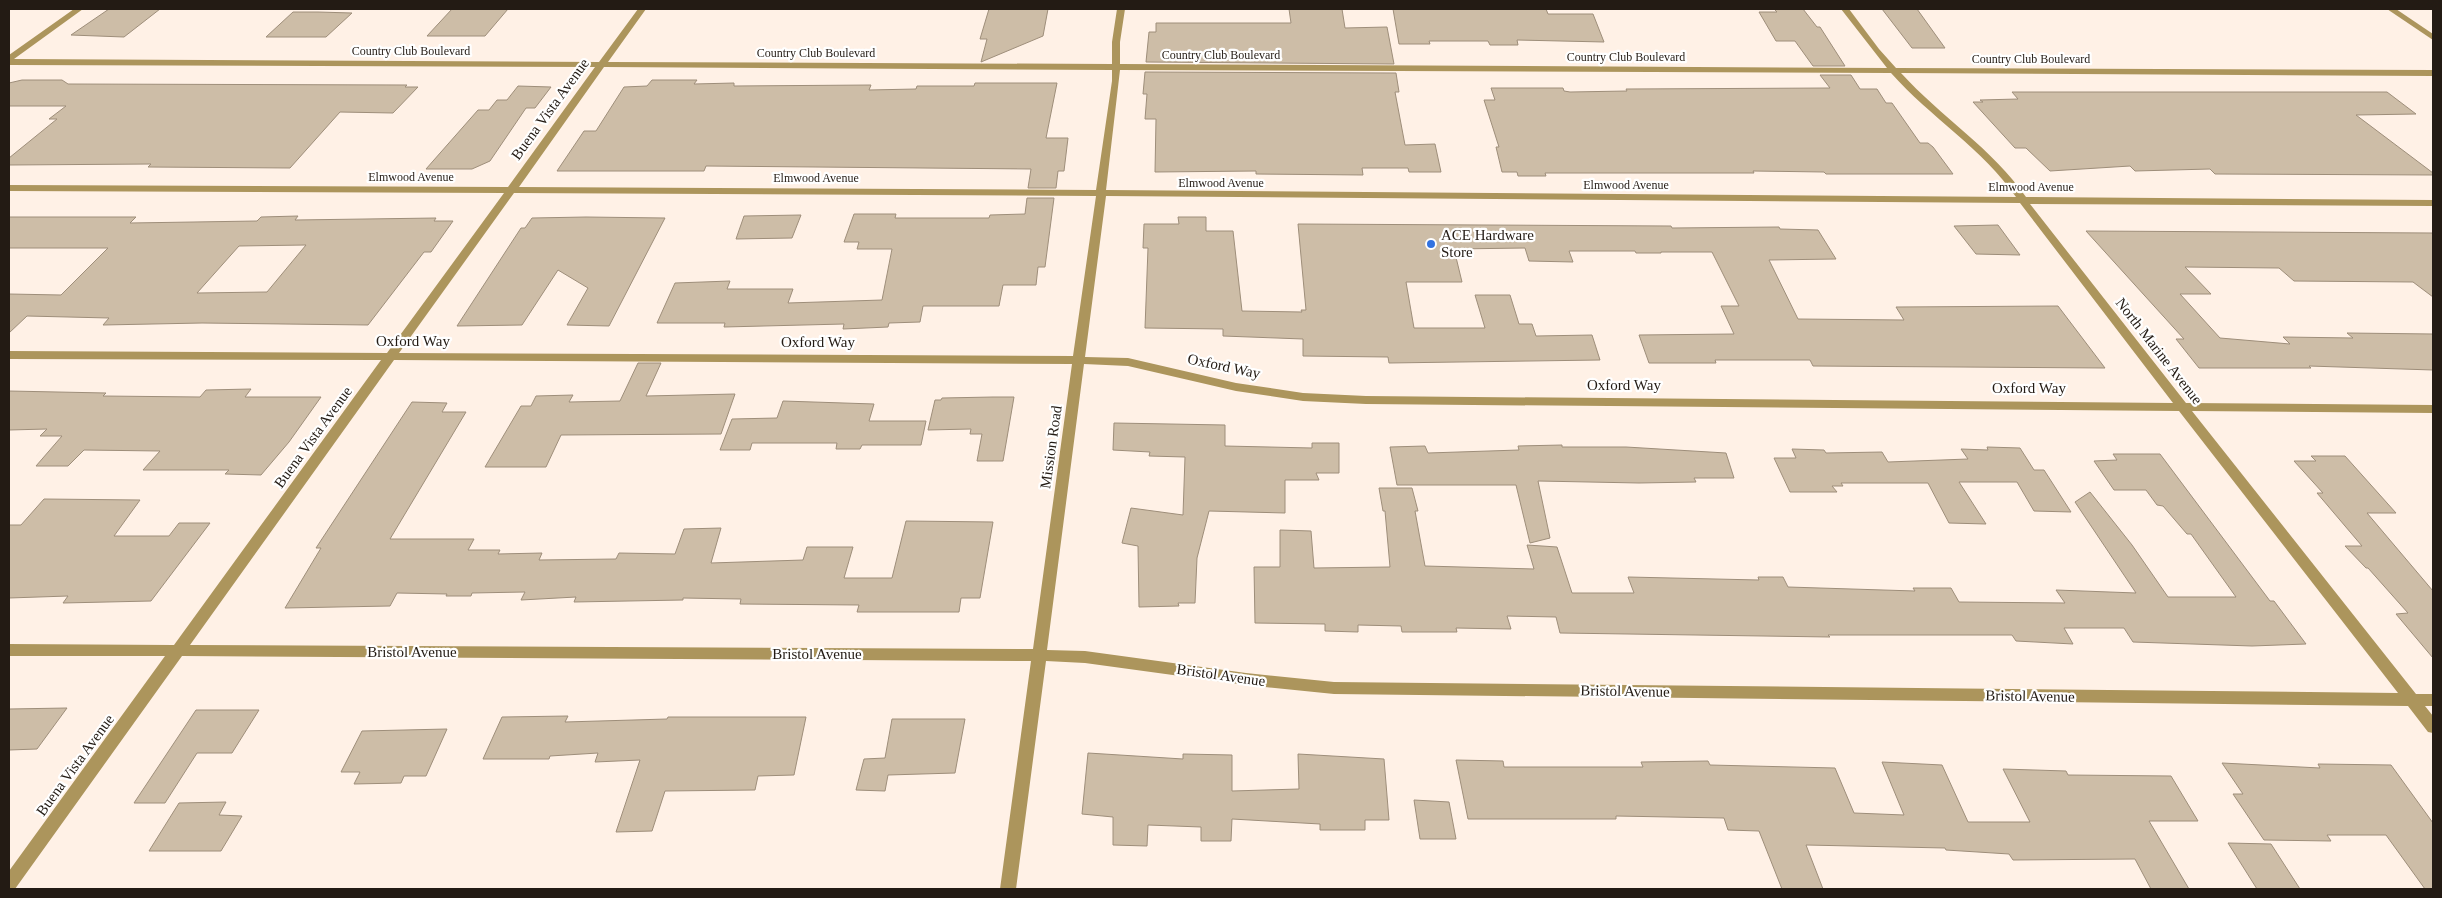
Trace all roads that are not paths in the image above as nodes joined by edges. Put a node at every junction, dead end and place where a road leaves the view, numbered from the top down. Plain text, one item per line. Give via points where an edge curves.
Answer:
1 (80, 9) edge
2 (642, 9) edge
3 (1121, 9) edge
4 (1845, 9) edge
5 (2392, 9) edge
6 (2433, 38) edge
7 (9, 60) edge
8 (602, 65) junction
9 (1116, 67) junction
10 (1894, 70) junction
11 (2433, 73) edge
12 (9, 188) edge
13 (512, 190) junction
14 (1101, 193) junction
15 (2022, 200) junction
16 (2433, 202) edge
17 (9, 355) edge
18 (391, 357) junction
19 (1079, 360) junction
20 (2183, 406) junction
21 (2433, 409) edge
22 (9, 650) edge
23 (178, 650) junction
24 (1039, 656) junction
25 (2413, 700) junction
26 (2433, 700) edge
27 (2433, 726) edge
28 (9, 884) edge
29 (1008, 889) edge

1 - 7 street
2 - 8 street, Buena Vista Avenue
3 - 9 street, Mission Road
4 - 10 street, North Marine Avenue
5 - 6 street
7 - 8 street, Country Club Boulevard
8 - 9 street, Country Club Boulevard
8 - 13 street, Buena Vista Avenue
9 - 10 street, Country Club Boulevard
9 - 14 street, Mission Road
10 - 11 street, Country Club Boulevard
10 - 15 street, North Marine Avenue via 1970,141 2011,183
12 - 13 street, Elmwood Avenue
13 - 14 street, Elmwood Avenue
13 - 18 street, Buena Vista Avenue
14 - 15 street, Elmwood Avenue
14 - 19 street, Mission Road
15 - 16 street, Elmwood Avenue
15 - 20 street, North Marine Avenue
17 - 18 street, Oxford Way
18 - 19 street, Oxford Way
18 - 23 street, Buena Vista Avenue
19 - 20 street, Oxford Way via 1128,362 1236,387 1303,397
19 - 24 street, Mission Road
20 - 21 street, Oxford Way
20 - 25 street, North Marine Avenue
22 - 23 street, Bristol Avenue
23 - 24 street, Bristol Avenue
23 - 28 street, Buena Vista Avenue
24 - 25 street, Bristol Avenue via 1094,658 1334,688
24 - 29 street, Mission Road
25 - 26 street, Bristol Avenue
25 - 27 street, North Marine Avenue

